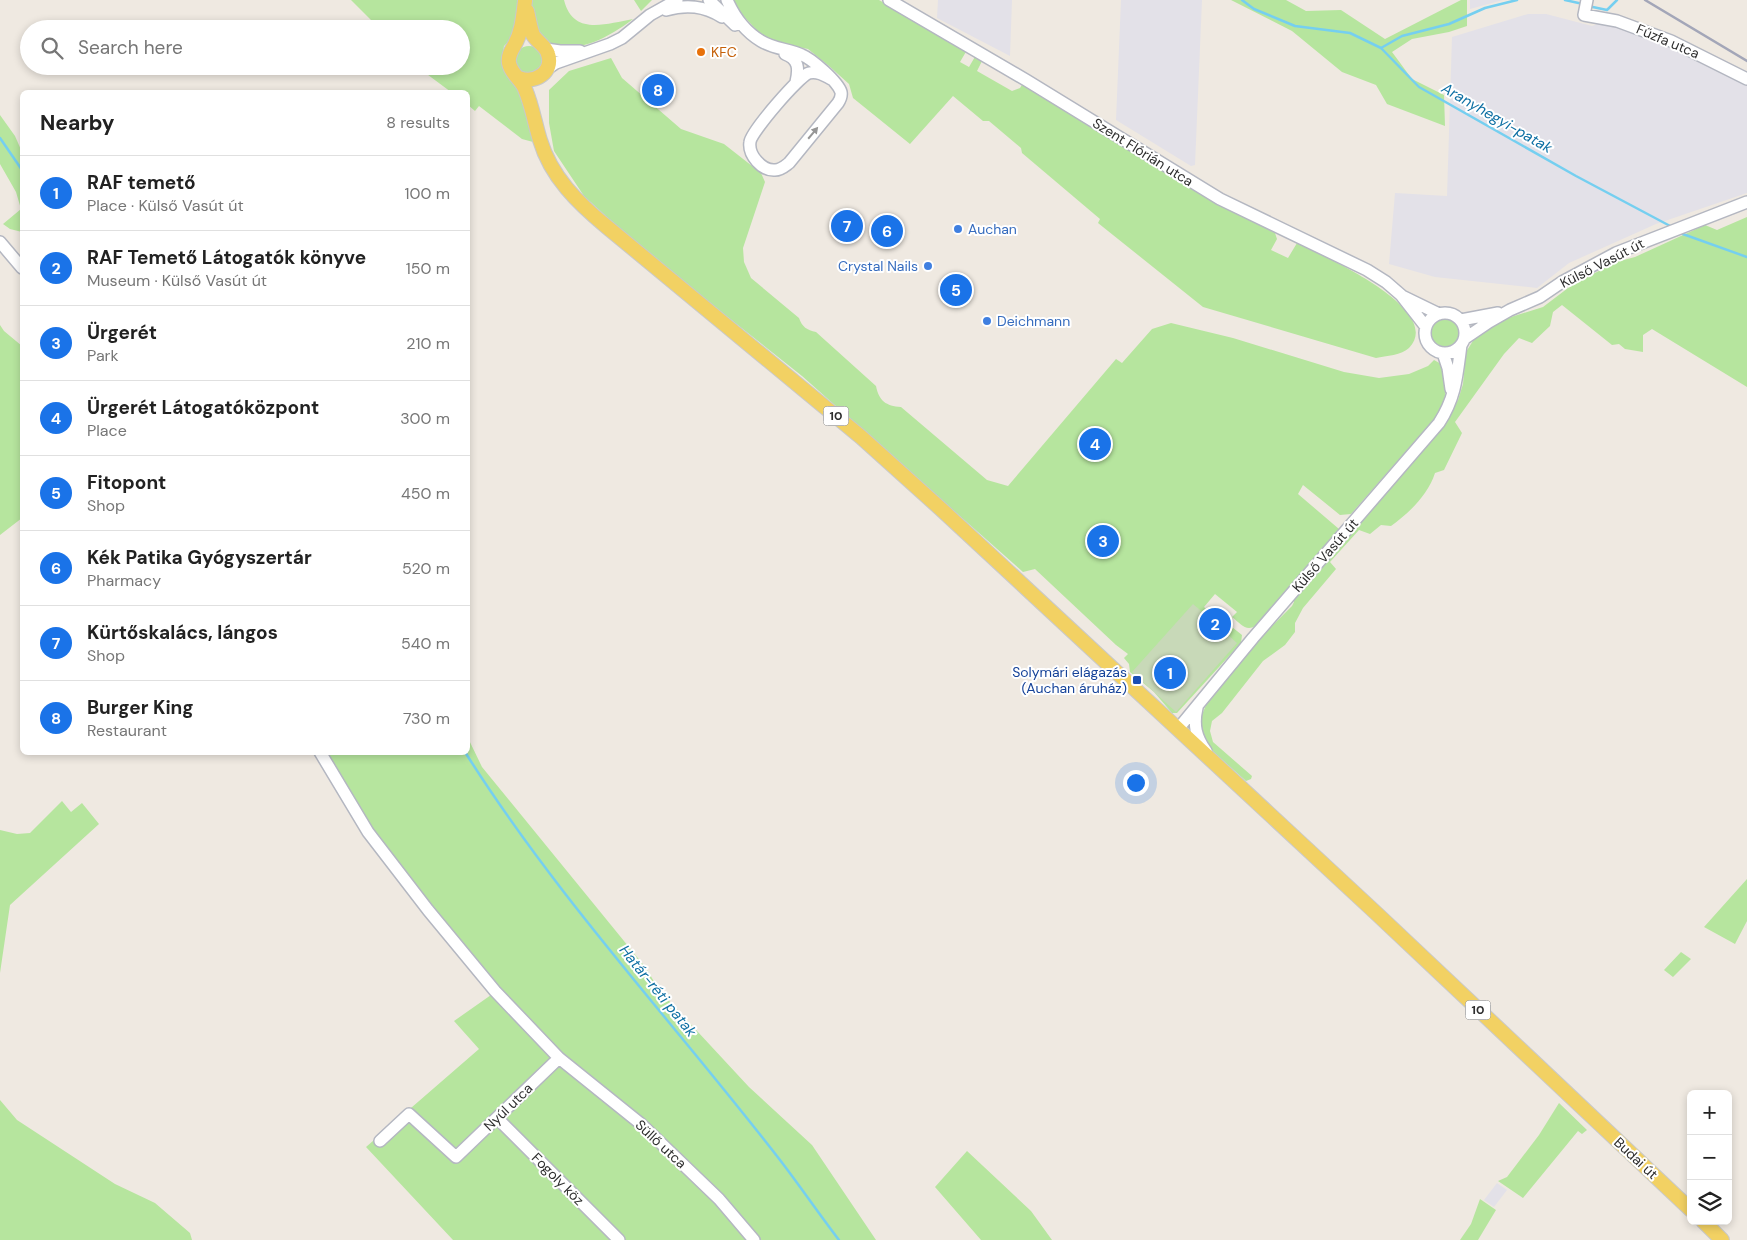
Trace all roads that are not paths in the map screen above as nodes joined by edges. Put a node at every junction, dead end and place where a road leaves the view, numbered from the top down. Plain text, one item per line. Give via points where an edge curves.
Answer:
1 (663, 0) edge
2 (677, 0) edge
3 (709, 0) edge
4 (727, 0) edge
5 (889, 0) edge
6 (525, 1) edge
7 (1586, 8) edge
8 (650, 15) junction
9 (736, 26) junction
10 (542, 45) junction
11 (514, 47) junction
12 (597, 49) junction
13 (543, 73) junction
14 (519, 78) junction
15 (831, 78) junction
16 (1747, 79) edge
17 (796, 82) junction
18 (537, 129) junction
19 (1747, 202) edge
20 (0, 242) edge
21 (20, 266) edge
22 (1401, 295) junction
23 (1510, 310) junction
24 (1439, 314) junction
25 (1461, 320) junction
26 (1426, 327) junction
27 (1463, 342) junction
28 (1443, 353) junction
29 (1451, 403) junction
30 (1198, 706) junction
31 (1178, 729) junction
32 (322, 755) edge
33 (1216, 764) junction
34 (559, 1058) junction
35 (497, 1118) junction
36 (380, 1141) dead end
37 (1687, 1206) edge
38 (1707, 1225) edge
39 (619, 1240) edge
40 (754, 1240) edge
41 (1722, 1240) edge

1 - 8 street
2 - 8 street
3 - 9 street
4 - 15 street via 752,35 805,56
5 - 22 street, Szent Flórián utca via 1220,199 1367,270
6 - 10 main road, 10 via 531,29
6 - 11 main road, 10 via 521,30
7 - 16 street, Fűzfa utca via 1671,41
8 - 9 street via 692,6 708,10
8 - 12 street via 622,38
9 - 17 street via 761,46 793,57 798,71
10 - 11 main road via 526,40
10 - 12 street via 560,52
10 - 13 main road, 10 via 549,60
11 - 14 main road, 10 via 509,63
12 - 13 street via 556,63
13 - 14 main road via 529,80
13 - 18 main road, 10 via 535,98
14 - 18 main road, 10
15 - 17 street via 816,72 805,74
17 -> 15 street via 750,139 754,159 769,170 779,170 788,163 838,103 841,92
18 - 31 main road, 10 via 550,165 576,200 861,437
19 - 23 street, Külső Vasút út via 1616,253 1540,297
20 - 21 street
22 - 24 street, Szent Flórián utca
22 - 26 street, Szent Flórián utca
23 - 25 street, Külső Vasút út
23 - 27 street, Külső Vasút út
24 - 25 street via 1450,313
24 - 26 street
25 - 27 street
26 - 28 street via 1428,344
27 - 28 street via 1451,352
27 - 29 street, Külső Vasút út
28 - 29 street via 1450,379
29 - 30 street, Külső Vasút út via 1439,423
30 - 31 street, Külső Vasút út
30 - 33 street via 1194,724 1196,734
31 - 33 main road, 10
32 - 34 street, Süllő utca via 368,832 428,910 495,992
33 - 37 main road, Budai út / 10
34 - 35 street, Nyúl utca
34 - 40 street, Süllő utca via 641,1124 719,1199
35 - 36 street, Nyúl utca via 456,1157 410,1114
35 - 39 street, Fogoly köz
38 - 41 main road

